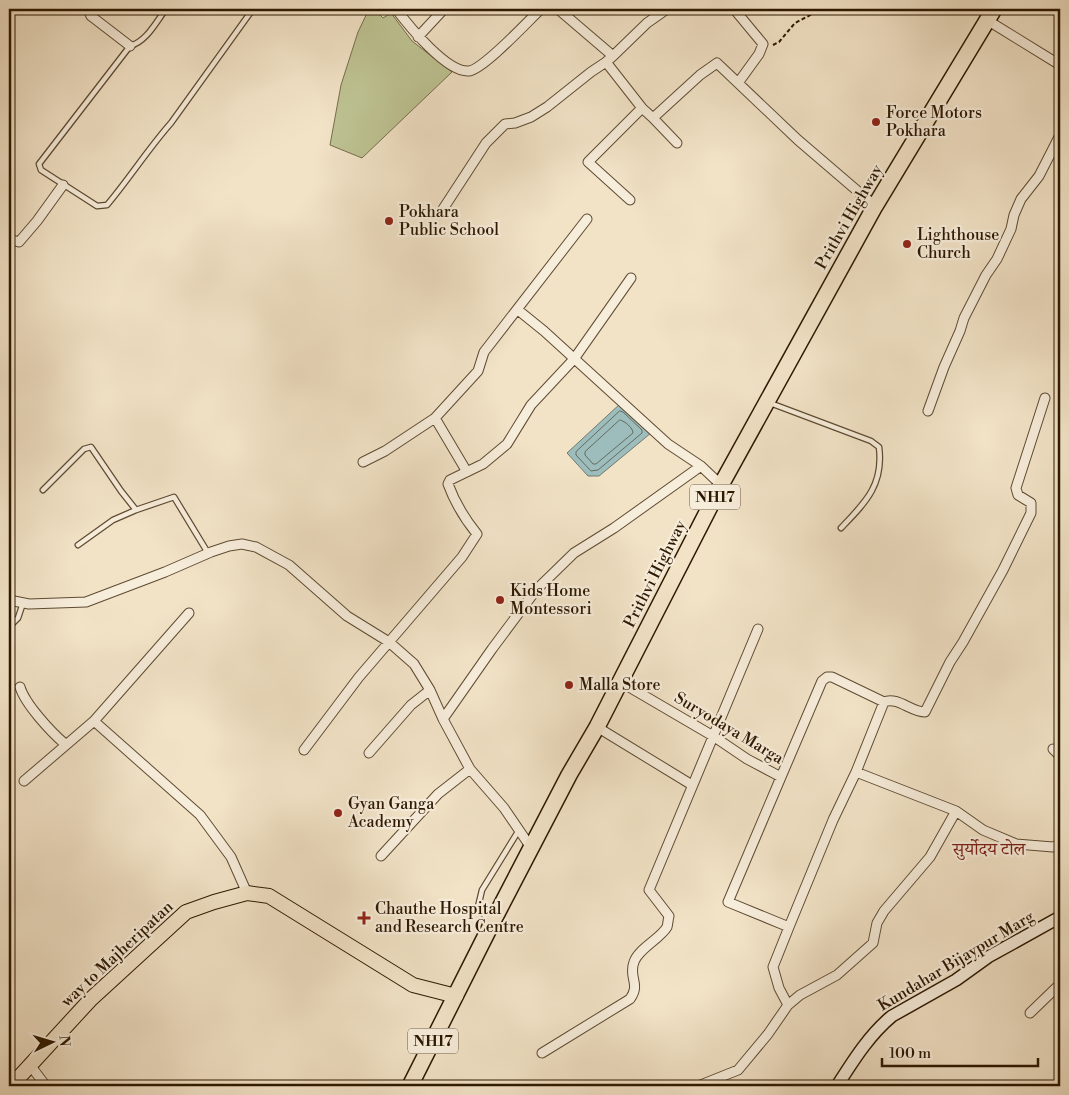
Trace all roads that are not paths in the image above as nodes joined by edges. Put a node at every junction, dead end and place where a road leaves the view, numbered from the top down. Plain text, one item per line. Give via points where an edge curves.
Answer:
1 (88, 9) edge
2 (166, 9) edge
3 (253, 9) edge
4 (396, 9) edge
5 (444, 9) edge
6 (541, 9) edge
7 (558, 9) edge
8 (666, 9) edge
9 (734, 9) edge
10 (990, 14) edge
11 (418, 37) junction
12 (130, 46) junction
13 (609, 59) junction
14 (1060, 65) edge
15 (738, 83) junction
16 (642, 108) junction
17 (653, 118) junction
18 (1060, 135) edge
19 (678, 143) dead end
20 (63, 185) junction
21 (630, 200) dead end
22 (875, 206) junction
23 (443, 209) dead end
24 (587, 219) dead end
25 (9, 239) edge
26 (631, 278) dead end
27 (518, 310) junction
28 (574, 359) junction
29 (1045, 398) dead end
30 (767, 402) junction
31 (928, 411) dead end
32 (434, 418) junction
33 (363, 462) dead end
34 (701, 466) junction
35 (466, 472) junction
36 (721, 485) junction
37 (43, 490) dead end
38 (136, 510) junction
39 (841, 528) dead end
40 (78, 545) dead end
41 (208, 553) junction
42 (9, 600) edge
43 (23, 603) junction
44 (189, 612) dead end
45 (9, 628) edge
46 (758, 629) dead end
47 (389, 642) junction
48 (619, 681) junction
49 (20, 687) dead end
50 (430, 690) junction
51 (884, 702) junction
52 (443, 720) junction
53 (94, 722) junction
54 (597, 727) junction
55 (713, 736) junction
56 (65, 744) junction
57 (304, 750) dead end
58 (369, 753) dead end
59 (470, 769) junction
60 (856, 772) junction
61 (781, 777) junction
62 (24, 780) dead end
63 (692, 785) junction
64 (956, 811) junction
65 (519, 830) junction
66 (1060, 844) edge
67 (532, 849) junction
68 (381, 856) dead end
69 (247, 893) junction
70 (1060, 917) edge
71 (491, 925) junction
72 (789, 927) junction
73 (1060, 984) edge
74 (456, 996) junction
75 (788, 1005) junction
76 (1030, 1013) dead end
77 (542, 1053) dead end
78 (30, 1065) junction
79 (11, 1086) edge
80 (46, 1086) edge
81 (410, 1086) edge
82 (698, 1086) edge
83 (837, 1086) edge

1 - 12 street via 91,16
2 - 12 lane via 150,31 137,44
3 - 20 lane via 107,205 97,206
4 - 11 street
5 - 11 street
6 - 11 street via 471,71 456,70
7 - 13 street
8 - 13 street
9 - 15 street via 763,44
10 - 14 street
10 - 22 highway, Prithvi Highway / NH17
12 - 20 lane via 39,164 41,170
13 - 16 street
13 - 23 street via 548,107 531,117 505,124 486,143
15 - 17 street via 717,63
15 - 22 street
16 - 17 street
16 - 21 street via 588,162
17 - 19 street
18 - 31 street via 1039,176 1021,199 1011,229 964,318
20 - 25 street via 19,242
22 - 30 highway, Prithvi Highway / NH17
24 - 27 street
26 - 28 street
27 - 28 street
27 - 32 street via 484,352 478,371
28 - 34 street via 668,444
28 - 35 street via 531,404 507,444 483,464
29 - 51 street via 1017,484 1018,494 1031,503 1031,513 1003,570 925,712 893,701
30 - 36 highway, Prithvi Highway / NH17
30 - 39 lane via 879,447 880,460 874,489
32 - 33 street
32 - 35 street
34 - 36 street
34 - 52 street via 574,553 536,590
35 - 47 street via 448,484 464,518 476,534 462,557
36 - 48 highway, Prithvi Highway / NH17
37 - 38 lane via 84,449 91,447
38 - 40 lane via 113,520
38 - 41 lane via 174,497
41 - 43 street via 86,602
41 - 47 street via 242,544 256,547 289,565 347,616
42 - 43 street
43 - 45 lane via 18,618
44 - 53 street
46 - 55 street
47 - 50 street via 414,664
47 - 57 street
48 - 54 highway, Prithvi Highway / NH17
48 - 55 street, Suryodaya Marga
49 - 56 street via 22,696
50 - 52 street
50 - 58 street via 411,705
51 - 60 street
51 - 61 street, Suryodaya Marga via 827,677 822,681
52 - 59 street
53 - 56 street
53 - 69 street via 200,814 231,857
54 - 63 street
54 - 67 highway, Prithvi Highway / NH17
55 - 61 street, Suryodaya Marga
55 - 63 street
56 - 62 street
59 - 65 street
59 - 68 street via 438,794
60 - 64 street
60 - 72 street
61 - 72 street via 728,902
63 - 77 street via 650,890 669,916 667,926 634,960 635,992 630,999
64 - 66 street via 983,830 1016,844 1053,847
64 - 75 street via 930,857 884,911 877,923 873,943 837,975
65 - 67 street
65 - 71 lane via 482,890 478,907
67 - 71 highway, Prithvi Highway / NH17
69 - 74 main road, way to Majheripatan via 268,896 413,985
69 - 78 main road, way to Majheripatan via 186,912 91,998
70 - 83 main road, Kundahar Bijaypur Marg via 892,1016 867,1042
71 - 74 highway, Prithvi Highway / NH17
72 - 75 street via 773,967
73 - 76 street
74 - 81 highway, Prithvi Highway / NH17
75 - 82 street via 738,1070
78 - 79 main road, way to Majheripatan
78 - 80 street

